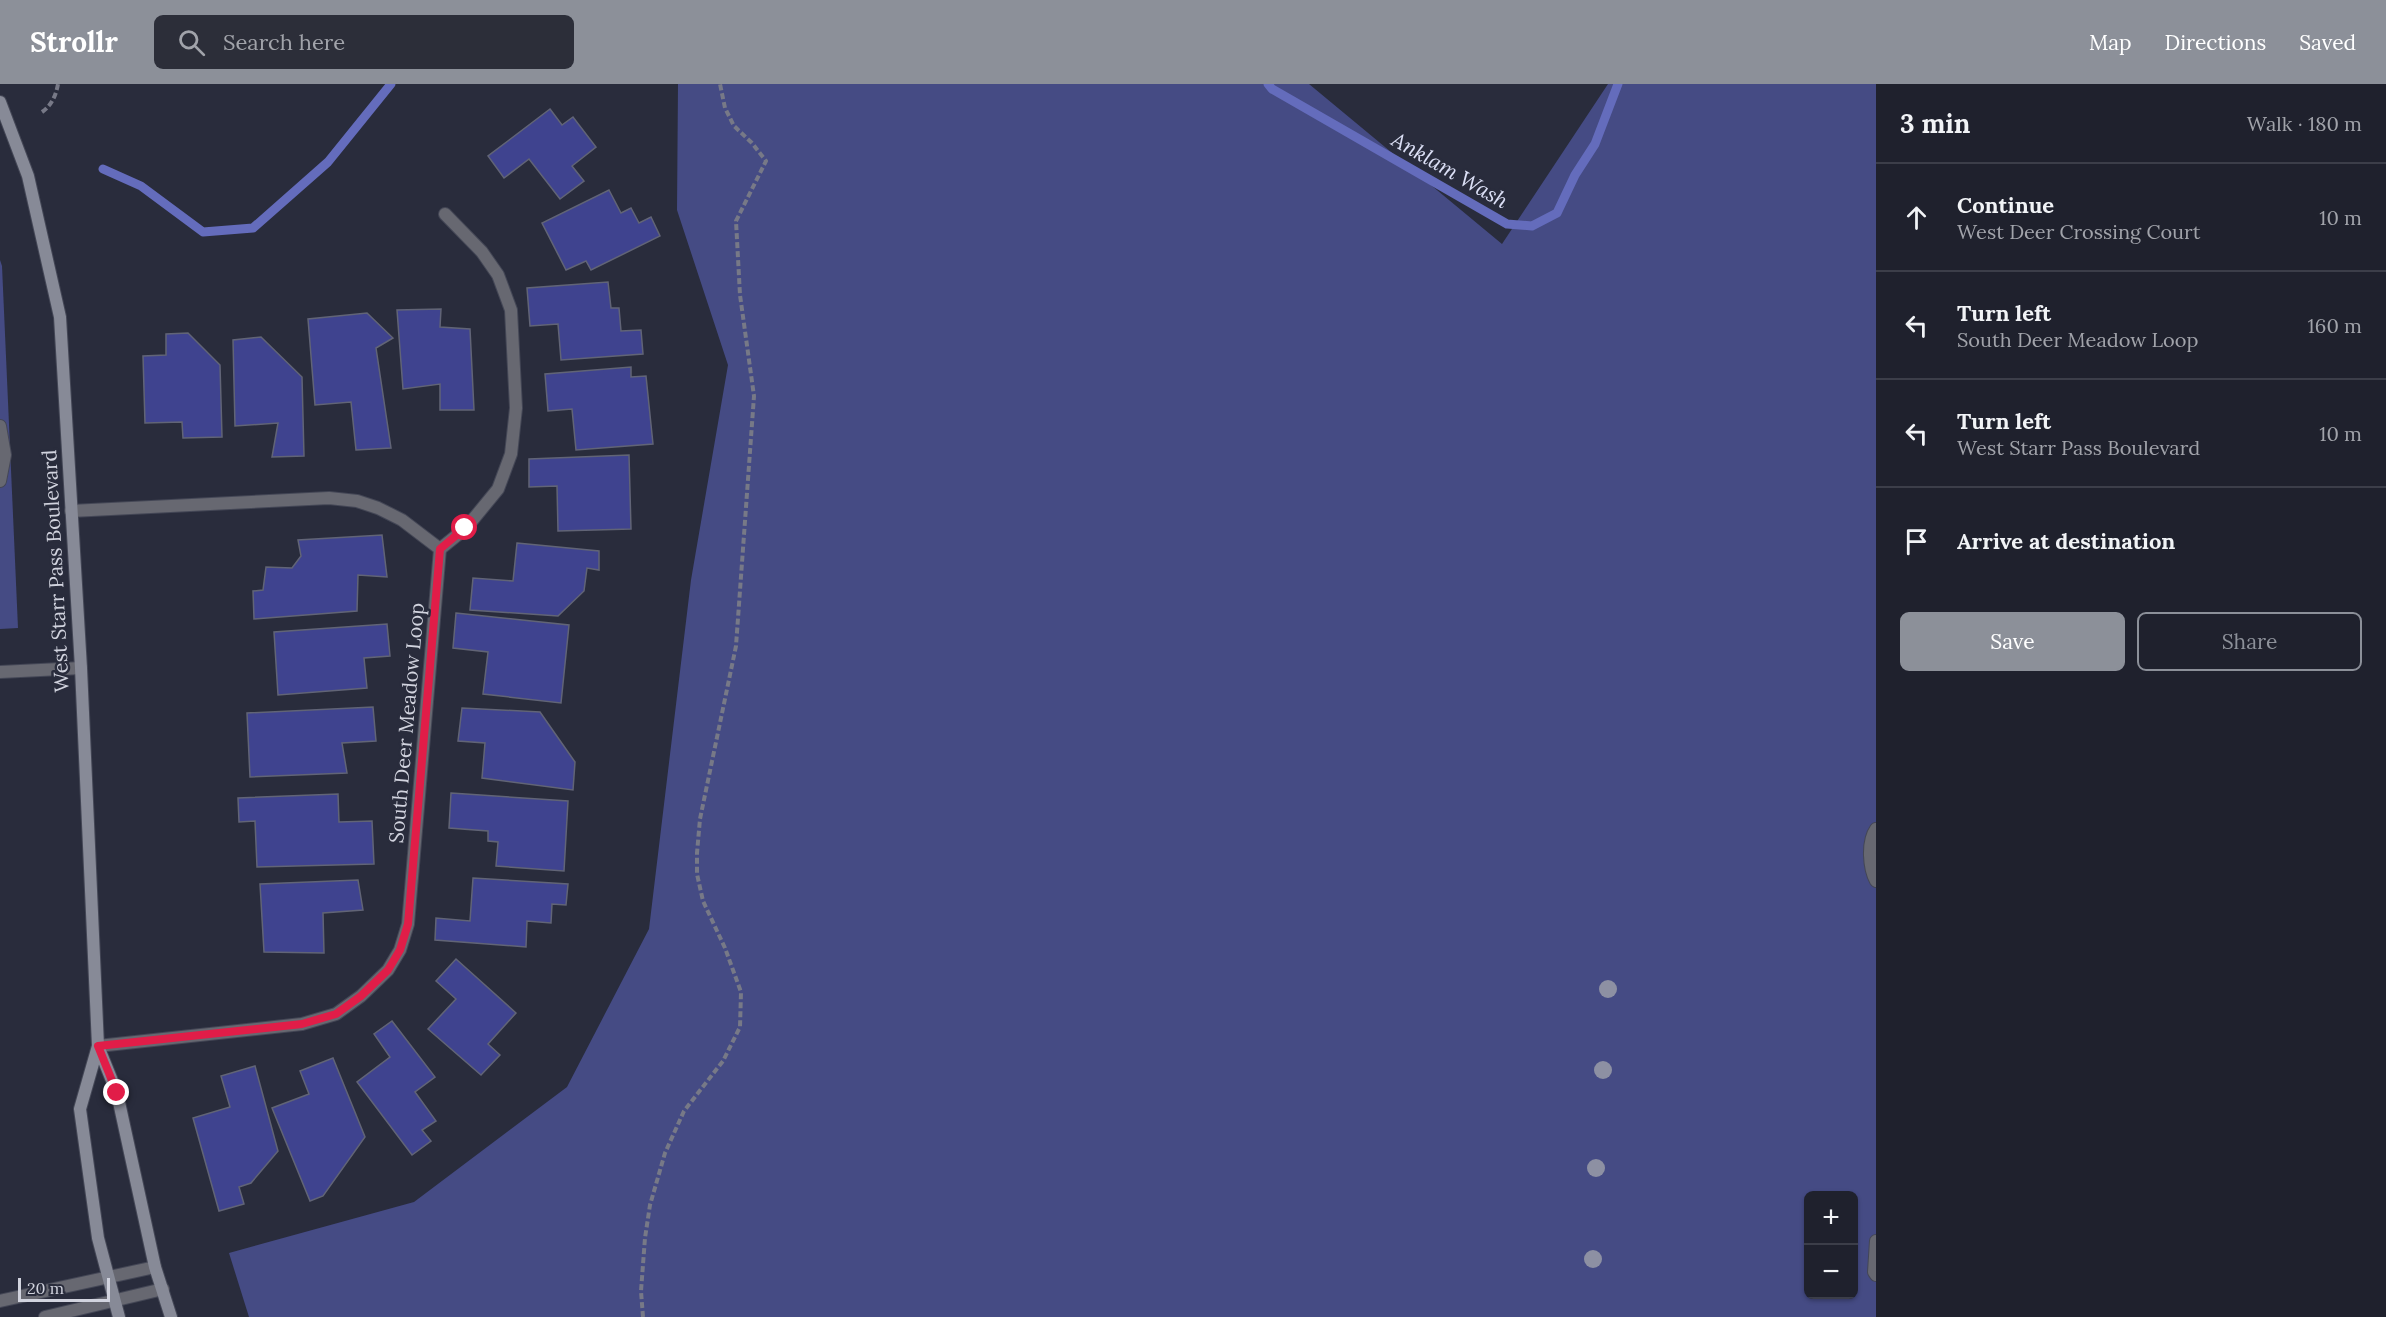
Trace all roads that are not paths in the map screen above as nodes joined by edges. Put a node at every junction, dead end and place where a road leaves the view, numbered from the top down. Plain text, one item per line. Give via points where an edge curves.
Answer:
1 (0, 102) edge
2 (445, 214) dead end
3 (0, 426) edge
4 (0, 481) edge
5 (71, 511) junction
6 (440, 549) junction
7 (81, 668) junction
8 (0, 672) edge
9 (1876, 829) edge
10 (1876, 881) edge
11 (98, 1046) junction
12 (1876, 1241) edge
13 (155, 1267) junction
14 (1876, 1275) edge
15 (109, 1277) junction
16 (163, 1289) junction
17 (115, 1300) junction
18 (0, 1301) edge
19 (45, 1317) edge
20 (119, 1317) edge
21 (171, 1317) edge

1 - 5 street, West Starr Pass Boulevard via 28,176 60,317
2 - 6 street via 482,252 498,275 511,310 516,408 511,454 498,489 465,528
3 - 4 street via 5,455
5 - 6 street via 329,498 357,501 402,520
5 - 7 street, West Starr Pass Boulevard
6 - 11 street, South Deer Meadow Loop via 408,924 400,950 388,970 336,1014 302,1024
7 - 8 street
7 - 11 street, West Starr Pass Boulevard
9 - 10 street via 1870,855 1871,873
11 - 13 street, West Starr Pass Boulevard via 117,1093
11 - 15 street, West Starr Pass Boulevard via 80,1109 98,1238
12 - 14 street
13 - 15 street
13 - 16 street, West Starr Pass Boulevard
15 - 17 street, West Starr Pass Boulevard
15 - 18 street
16 - 17 street
16 - 21 street, West Starr Pass Boulevard
17 - 19 street
17 - 20 street, West Starr Pass Boulevard

